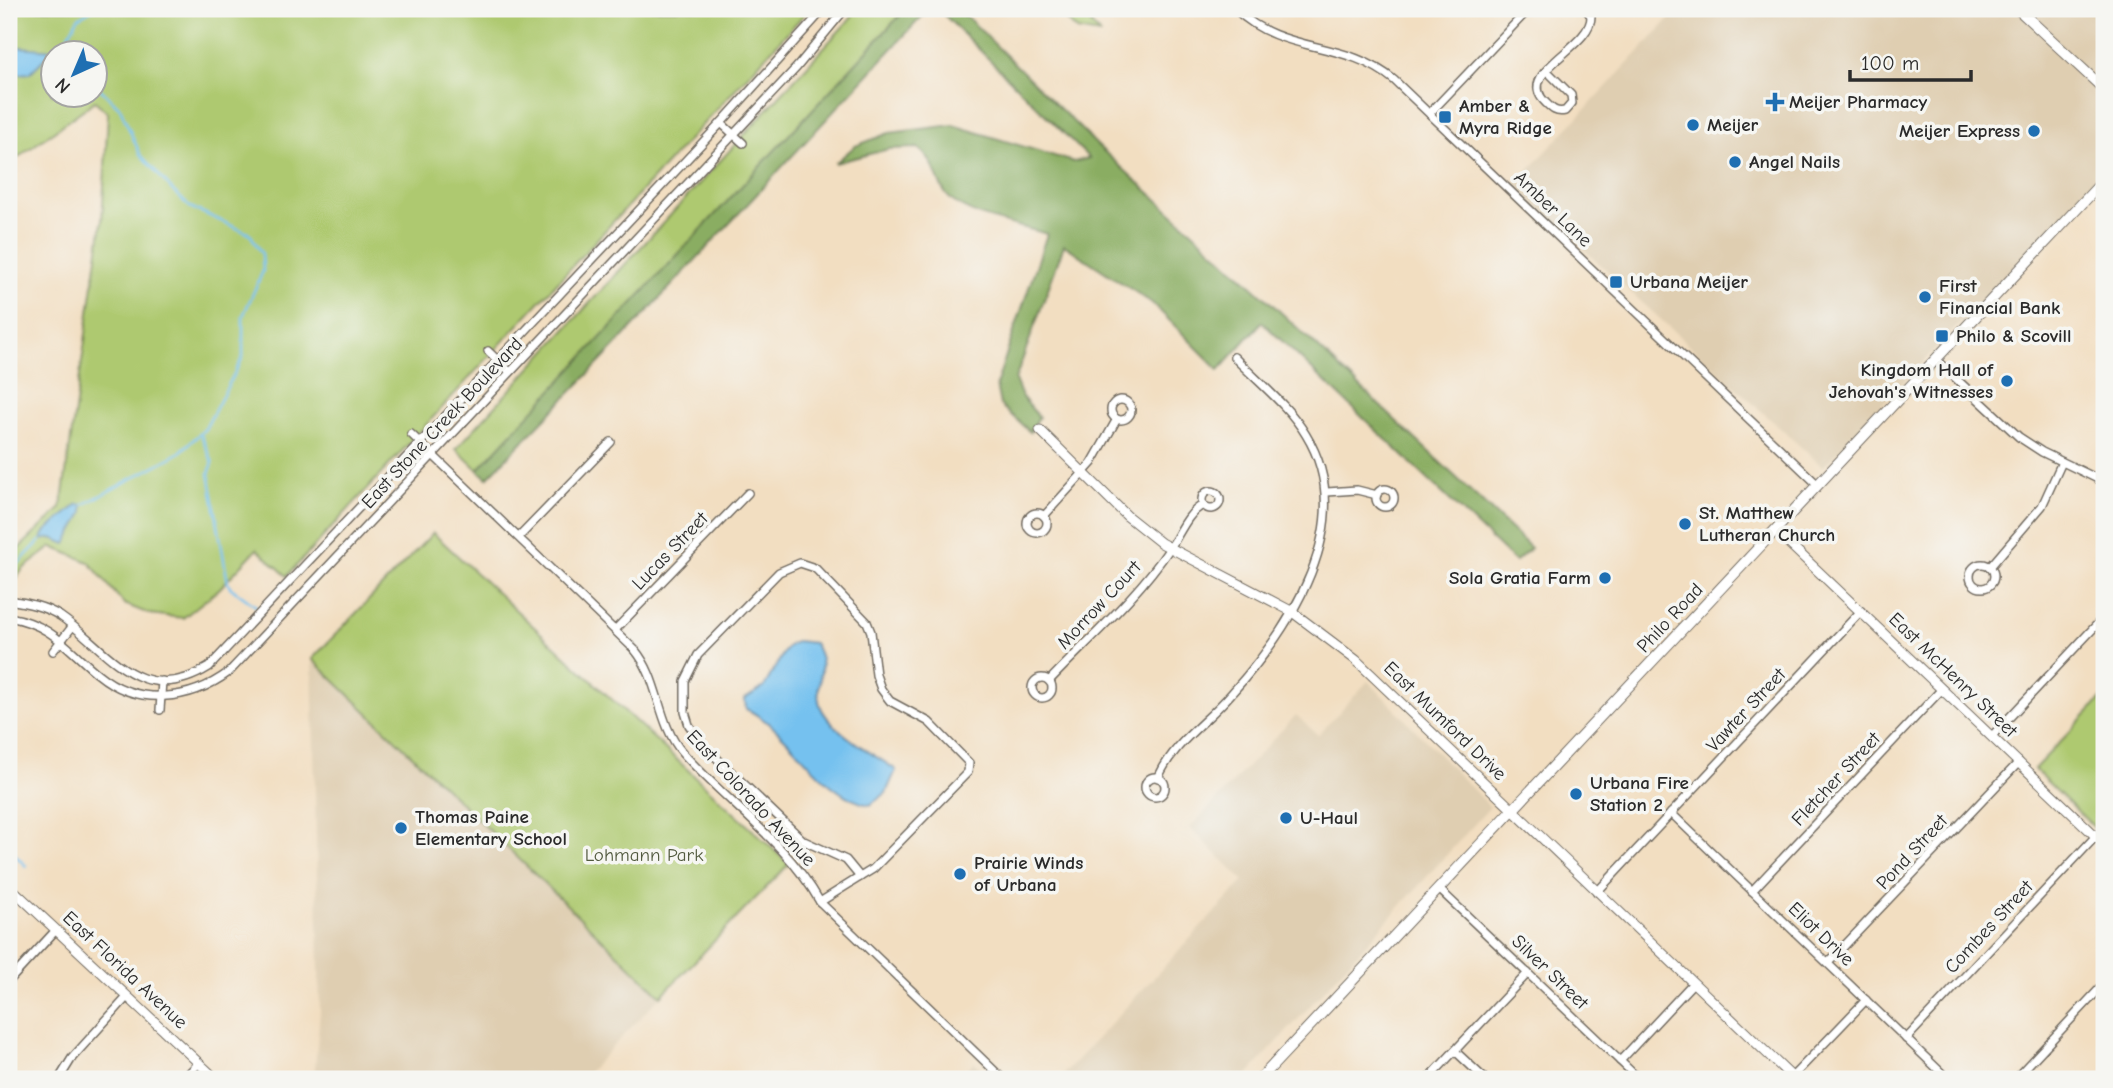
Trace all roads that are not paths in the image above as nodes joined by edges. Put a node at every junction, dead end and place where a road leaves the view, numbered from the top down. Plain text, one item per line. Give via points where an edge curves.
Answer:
1 (824, 9) edge
2 (845, 9) edge
3 (1235, 9) edge
4 (1529, 9) edge
5 (1586, 9) edge
6 (2018, 9) edge
7 (1548, 71) junction
8 (2104, 89) edge
9 (1430, 113) junction
10 (721, 123) junction
11 (733, 134) junction
12 (743, 143) dead end
13 (2104, 180) edge
14 (488, 351) dead end
15 (1234, 357) dead end
16 (497, 360) junction
17 (1937, 360) junction
18 (510, 372) junction
19 (1117, 419) dead end
20 (1040, 430) dead end
21 (411, 434) dead end
22 (611, 442) dead end
23 (421, 443) junction
24 (433, 455) junction
25 (2062, 462) junction
26 (1084, 473) junction
27 (2104, 481) edge
28 (1818, 485) junction
29 (1326, 492) junction
30 (748, 493) dead end
31 (1377, 495) dead end
32 (1203, 505) dead end
33 (1044, 516) dead end
34 (1776, 531) junction
35 (519, 537) junction
36 (1170, 549) junction
37 (1990, 567) dead end
38 (9, 600) edge
39 (1291, 611) junction
40 (1861, 611) junction
41 (9, 617) edge
42 (2104, 617) edge
43 (253, 622) junction
44 (72, 627) junction
45 (615, 630) junction
46 (266, 634) junction
47 (62, 640) junction
48 (53, 651) dead end
49 (162, 681) junction
50 (1049, 681) dead end
51 (1942, 689) junction
52 (161, 697) junction
53 (160, 710) dead end
54 (1992, 736) junction
55 (2018, 762) junction
56 (1158, 778) dead end
57 (1512, 810) junction
58 (1671, 813) junction
59 (2096, 836) junction
60 (2104, 844) edge
61 (860, 877) junction
62 (9, 886) edge
63 (1439, 888) junction
64 (1752, 891) junction
65 (1597, 892) junction
66 (820, 902) junction
67 (56, 930) junction
68 (1828, 963) junction
69 (1528, 974) junction
70 (9, 981) edge
71 (1693, 983) junction
72 (2104, 984) edge
73 (127, 997) junction
74 (1866, 1000) junction
75 (1906, 1039) junction
76 (1455, 1051) junction
77 (1620, 1061) junction
78 (199, 1063) junction
79 (1793, 1078) edge
80 (59, 1079) edge
81 (183, 1079) edge
82 (216, 1079) edge
83 (1003, 1079) edge
84 (1260, 1079) edge
85 (1428, 1079) edge
86 (1485, 1079) edge
87 (1639, 1079) edge
88 (1948, 1079) edge
89 (2015, 1079) edge

1 - 10 street, East Stone Creek Boulevard
2 - 11 street, East Stone Creek Boulevard
3 - 9 street, Amber Lane via 1259,28 1291,43 1340,51 1369,62
4 - 9 street
5 - 7 street via 1591,16 1589,28
6 - 8 main road
7 - 7 street via 1538,80 1536,92 1553,109 1565,111 1572,103 1571,95
9 - 28 street, Amber Lane
10 - 11 street
10 - 16 street, East Stone Creek Boulevard
11 - 12 street
11 - 18 street, East Stone Creek Boulevard
13 - 17 main road, Philo Road
14 - 16 street
15 - 29 street via 1306,435 1321,467
16 - 18 street
16 - 23 street, East Stone Creek Boulevard
17 - 25 street via 2020,438
17 - 28 main road, Philo Road
18 - 24 street, East Stone Creek Boulevard
19 - 26 street
20 - 26 street, East Mumford Drive
21 - 23 street, East Colorado Avenue
22 - 35 street
23 - 24 street, East Colorado Avenue
23 - 43 street, East Stone Creek Boulevard
24 - 35 street, East Colorado Avenue
24 - 46 street, East Stone Creek Boulevard
25 - 27 street
25 - 37 street via 2037,513
26 - 33 street
26 - 36 street, East Mumford Drive via 1136,524
28 - 34 main road, Philo Road
29 - 31 street via 1357,490
29 - 39 street via 1322,538
30 - 45 street, Lucas Street
32 - 36 street, Morrow Court via 1192,513
34 - 40 street, East McHenry Street
34 - 57 main road, Philo Road
35 - 45 street, East Colorado Avenue
36 - 39 street, East Mumford Drive
36 - 50 street, Morrow Court
38 - 44 street via 49,610
39 - 56 street via 1243,681 1175,749
39 - 57 street, East Mumford Drive via 1356,660
40 - 51 street, East McHenry Street
40 - 58 street, Vawter Street
41 - 47 street, East Stone Creek Boulevard via 34,623
42 - 54 street
43 - 46 street
43 - 49 street, East Stone Creek Boulevard via 209,667
44 - 47 street
44 - 49 street via 120,668
45 - 66 street, East Colorado Avenue via 645,662 681,751 783,850
46 - 52 street, East Stone Creek Boulevard via 215,682 187,694
47 - 48 street
47 - 52 street, East Stone Creek Boulevard via 109,682
49 - 52 street
51 - 54 street, East McHenry Street
51 - 64 street, Fletcher Street
52 - 53 street
54 - 55 street, East McHenry Street
55 - 59 street, East McHenry Street
55 - 68 street, Pond Street
57 - 63 main road, Philo Road
57 - 65 street, East Mumford Drive
58 - 64 street, Eliot Drive
58 - 65 street, Vawter Street
59 - 60 street, East McHenry Street
59 - 75 street, Combes Street
61 - 61 street via 968,772 969,762 929,722 885,695 876,676 872,632 861,612 816,568 796,564 779,572 698,655 685,681 685,712 704,746 804,841 846,860
61 - 66 street
62 - 67 street, East Florida Avenue
63 - 69 street, Silver Street
63 - 84 main road, Philo Road
64 - 68 street, Eliot Drive
65 - 71 street, East Mumford Drive
66 - 83 street, East Colorado Avenue
67 - 70 street
67 - 73 street, East Florida Avenue
68 - 74 street, Eliot Drive
69 - 76 street
69 - 77 street, Silver Street
71 - 77 street
71 - 79 street, East Mumford Drive
72 - 89 street
73 - 78 street, East Florida Avenue
73 - 80 street
74 - 75 street, Eliot Drive
74 - 79 street
75 - 88 street, Eliot Drive
76 - 85 street
76 - 86 street
77 - 87 street, Silver Street
78 - 81 street
78 - 82 street, East Florida Avenue

